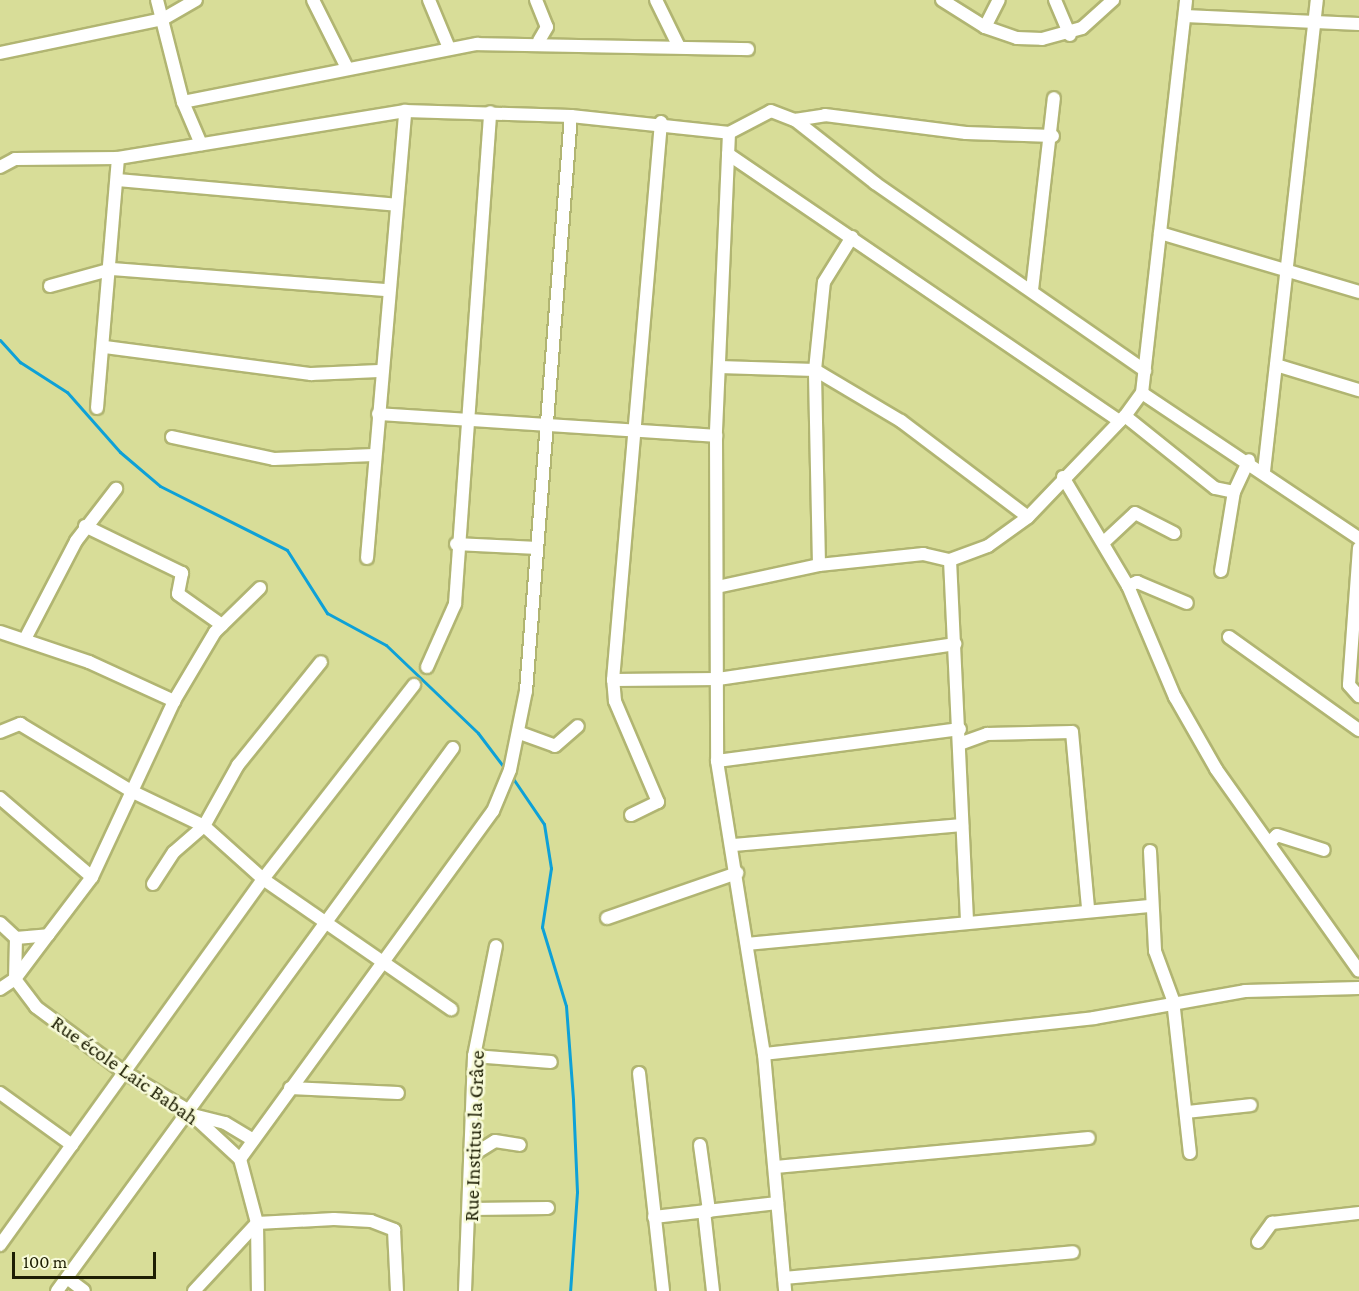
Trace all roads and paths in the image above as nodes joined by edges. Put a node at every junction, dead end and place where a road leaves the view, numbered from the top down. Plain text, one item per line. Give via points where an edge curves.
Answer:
1 (157, 0) edge
2 (196, 0) edge
3 (313, 0) edge
4 (429, 0) edge
5 (536, 0) edge
6 (656, 0) edge
7 (942, 0) edge
8 (999, 0) edge
9 (1055, 0) edge
10 (1113, 0) edge
11 (1186, 0) edge
12 (1317, 0) edge
13 (1185, 16) junction
14 (163, 19) junction
15 (1314, 22) junction
16 (1359, 24) edge
17 (985, 27) junction
18 (1070, 35) junction
19 (539, 41) junction
20 (679, 47) junction
21 (449, 48) junction
22 (748, 49) dead end
23 (0, 54) edge
24 (347, 68) junction
25 (1054, 98) dead end
26 (183, 102) junction
27 (405, 111) junction
28 (490, 112) junction
29 (571, 116) junction
30 (795, 120) junction
31 (661, 122) junction
32 (729, 133) junction
33 (1053, 136) junction
34 (201, 144) junction
35 (728, 154) junction
36 (118, 158) junction
37 (0, 166) edge
38 (118, 180) junction
39 (396, 205) junction
40 (1160, 233) junction
41 (852, 237) junction
42 (112, 269) junction
43 (1285, 270) junction
44 (50, 286) dead end
45 (388, 290) junction
46 (1032, 290) junction
47 (1359, 292) edge
48 (105, 347) junction
49 (1276, 365) junction
50 (719, 367) junction
51 (815, 370) junction
52 (380, 371) junction
53 (1145, 371) junction
54 (1359, 390) edge
55 (1142, 393) junction
56 (97, 408) dead end
57 (378, 414) junction
58 (466, 418) junction
59 (1122, 418) junction
60 (547, 422) junction
61 (634, 429) junction
62 (172, 436) dead end
63 (716, 436) junction
64 (374, 455) junction
65 (1249, 460) junction
66 (1264, 471) junction
67 (1063, 477) junction
68 (116, 489) dead end
69 (1234, 492) junction
70 (1028, 517) junction
71 (85, 526) junction
72 (1174, 533) dead end
73 (1359, 538) edge
74 (1104, 542) junction
75 (456, 544) junction
76 (537, 548) junction
77 (1359, 548) edge
78 (367, 558) dead end
79 (951, 560) junction
80 (819, 565) junction
81 (1221, 571) dead end
82 (1128, 586) junction
83 (717, 587) junction
84 (260, 588) dead end
85 (1187, 603) dead end
86 (222, 625) junction
87 (0, 632) edge
88 (1229, 637) dead end
89 (25, 639) junction
90 (955, 644) junction
91 (321, 662) dead end
92 (427, 667) dead end
93 (718, 679) junction
94 (613, 680) junction
95 (414, 685) dead end
96 (1359, 696) edge
97 (174, 701) junction
98 (578, 726) dead end
99 (960, 729) junction
100 (1359, 730) edge
101 (0, 732) edge
102 (520, 733) junction
103 (962, 743) junction
104 (453, 748) dead end
105 (717, 761) junction
106 (131, 791) junction
107 (0, 798) edge
108 (631, 815) dead end
109 (962, 825) junction
110 (204, 826) junction
111 (1271, 841) junction
112 (734, 845) junction
113 (1324, 850) dead end
114 (1150, 851) dead end
115 (737, 873) junction
116 (92, 877) junction
117 (263, 879) junction
118 (153, 884) dead end
119 (1152, 906) junction
120 (1088, 909) junction
121 (607, 918) dead end
122 (967, 921) junction
123 (324, 922) junction
124 (0, 923) edge
125 (48, 935) junction
126 (16, 938) junction
127 (747, 944) junction
128 (496, 946) dead end
129 (384, 963) junction
130 (1359, 971) edge
131 (15, 979) junction
132 (0, 988) edge
133 (1359, 988) edge
134 (1173, 1000) junction
135 (451, 1009) dead end
136 (764, 1054) junction
137 (474, 1056) junction
138 (551, 1062) dead end
139 (124, 1072) junction
140 (639, 1073) dead end
141 (290, 1088) junction
142 (398, 1093) dead end
143 (1, 1095) edge
144 (1251, 1105) dead end
145 (189, 1112) junction
146 (1187, 1112) junction
147 (1089, 1138) dead end
148 (254, 1140) junction
149 (72, 1145) junction
150 (520, 1145) dead end
151 (700, 1145) dead end
152 (1190, 1153) dead end
153 (471, 1156) junction
154 (240, 1159) junction
155 (776, 1167) junction
156 (777, 1203) junction
157 (548, 1208) dead end
158 (472, 1209) junction
159 (706, 1211) junction
160 (1359, 1213) edge
161 (654, 1217) junction
162 (257, 1222) junction
163 (1258, 1242) dead end
164 (0, 1245) edge
165 (1073, 1252) dead end
166 (67, 1278) junction
167 (784, 1278) junction
168 (57, 1291) edge
169 (84, 1291) edge
170 (194, 1291) edge
171 (258, 1291) edge
172 (397, 1291) edge
173 (465, 1291) edge
174 (663, 1291) edge
175 (713, 1291) edge
176 (785, 1291) edge

1 - 14 street
2 - 14 street
3 - 24 street
4 - 21 street
5 - 19 street via 547,27
6 - 20 street
7 - 17 street
8 - 17 street
9 - 18 street
10 - 18 street
11 - 13 street
12 - 15 street
13 - 15 street
13 - 40 street
14 - 23 street
14 - 26 street
15 - 16 street
15 - 43 street
17 - 18 street via 1017,38
19 - 20 street
19 - 21 street
20 - 22 street
21 - 24 street
24 - 26 street
25 - 33 street
26 - 34 street
27 - 28 street
27 - 34 street
27 - 39 street
28 - 29 street
28 - 58 street
29 - 31 street
29 - 60 street
30 - 32 street via 771,111
30 - 33 street via 825,115 966,133
30 - 46 street via 875,183
31 - 32 street
31 - 61 street
32 - 35 street
33 - 46 street
34 - 36 street
35 - 41 street
35 - 50 street
36 - 37 street via 15,159
36 - 38 street
38 - 39 street
38 - 42 street
39 - 45 street
40 - 43 street
40 - 53 street
41 - 51 street via 824,282
41 - 59 street
42 - 44 street
42 - 45 street
42 - 48 street
43 - 47 street
43 - 49 street
45 - 52 street
46 - 53 street
48 - 52 street via 311,374
48 - 56 street
49 - 54 street
49 - 66 street
50 - 51 street
50 - 63 street
51 - 70 street via 901,421
51 - 80 street
52 - 57 street
53 - 55 street
55 - 59 street
55 - 65 street
57 - 58 street
57 - 64 street
58 - 60 street
58 - 75 street
59 - 67 street
59 - 69 street via 1215,488
60 - 61 street
60 - 76 street
61 - 63 street
61 - 94 street
62 - 64 street via 274,459
63 - 83 street
64 - 78 street
65 - 66 street
65 - 69 street
66 - 73 street
67 - 70 street
67 - 74 street
68 - 71 street
69 - 81 street
70 - 79 street via 1008,537
71 - 86 street via 182,573 178,594
71 - 89 street
72 - 74 street via 1135,513
74 - 82 street
75 - 76 street
75 - 92 street via 455,604
76 - 102 street
77 - 96 street via 1349,685
79 - 80 street via 923,554
79 - 90 street
80 - 83 street
82 - 85 street via 1137,582
82 - 111 street via 1175,697 1216,769
83 - 93 street
84 - 86 street
86 - 97 street
87 - 89 street
88 - 100 street
89 - 97 street
90 - 93 street
90 - 99 street
91 - 110 street via 238,765
93 - 94 street
93 - 105 street
94 - 108 street via 615,701 658,795 652,808
95 - 117 street
97 - 106 street
98 - 102 street via 555,746
99 - 103 street
99 - 105 street
101 - 106 street via 20,724
102 - 129 street via 493,811
103 - 109 street
103 - 120 street via 987,734 1072,732
104 - 123 street
105 - 112 street
106 - 110 street
106 - 116 street
107 - 116 street
109 - 112 street
109 - 122 street
110 - 117 street
110 - 118 street via 174,852
111 - 113 street via 1277,835
111 - 130 street
112 - 115 street
114 - 119 street
115 - 121 street
115 - 127 street
116 - 125 street
117 - 123 street
117 - 139 street
119 - 120 street
119 - 134 street via 1155,951
120 - 122 street
122 - 127 street
123 - 129 street
123 - 145 street
124 - 126 street
125 - 126 street
125 - 131 street
126 - 131 street
127 - 136 street
128 - 137 street, Rue Institus la Grâce
129 - 135 street
129 - 141 street
131 - 132 street
131 - 139 street, Rue école Laic Babah via 36,1007
133 - 134 street via 1245,991
134 - 136 street via 1094,1018
134 - 146 street
136 - 155 street
137 - 138 street
137 - 153 street, Rue Institus la Grâce
139 - 145 street, Rue école Laic Babah
139 - 149 street
140 - 161 street
141 - 142 street
141 - 148 street
143 - 149 street
144 - 146 street
145 - 148 street via 225,1123
145 - 154 street, Rue école Laic Babah
145 - 166 street
146 - 152 street
147 - 155 street
148 - 154 street
149 - 164 street
150 - 153 street via 495,1141
151 - 159 street
153 - 158 street, Rue Institus la Grâce
154 - 162 street
155 - 156 street
156 - 159 street
156 - 167 street
157 - 158 street
158 - 173 street, Rue Institus la Grâce
159 - 161 street
159 - 175 street
160 - 163 street via 1272,1222
161 - 174 street
162 - 170 street
162 - 171 street
162 - 172 street via 334,1219 391,1228 397,1238
165 - 167 street
166 - 168 street
166 - 169 street
167 - 176 street

